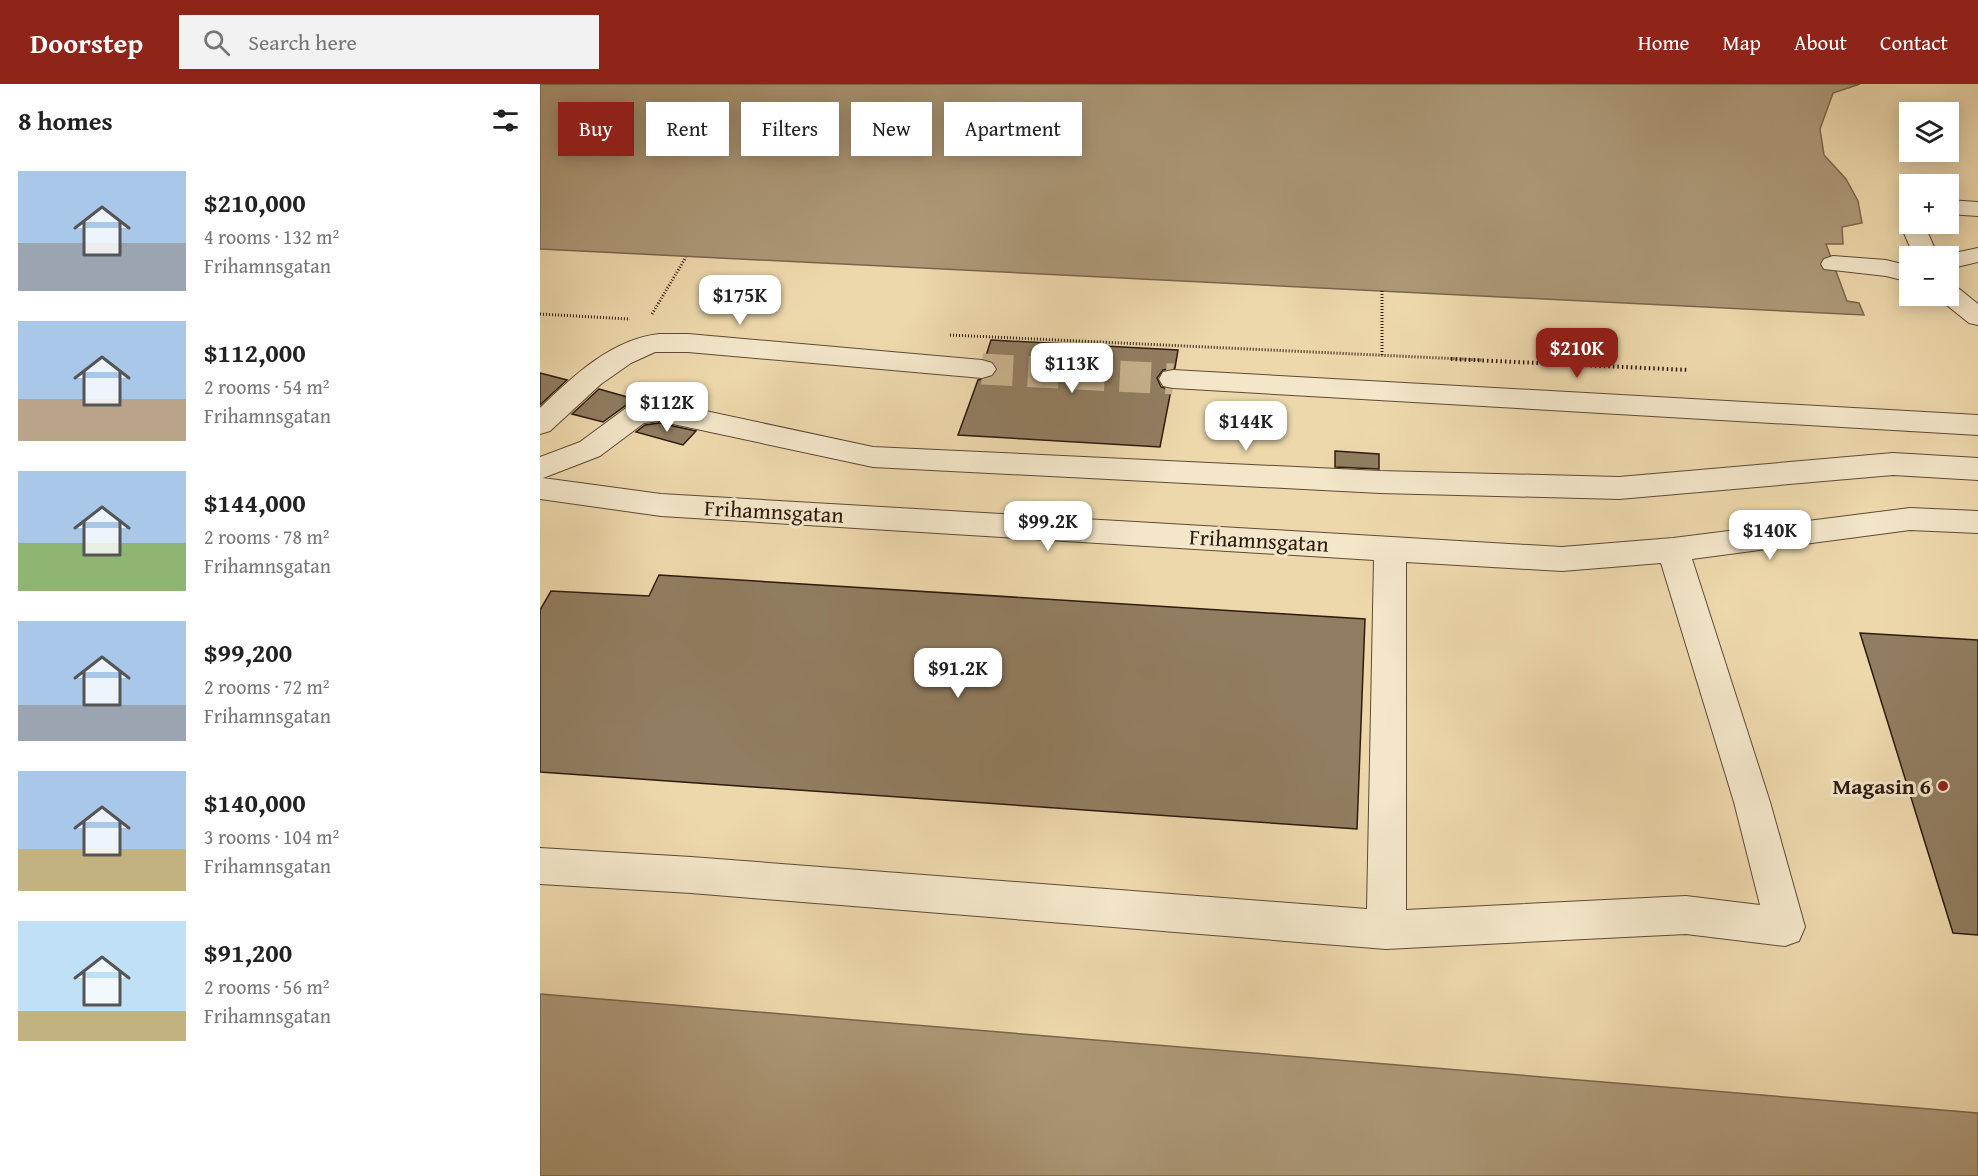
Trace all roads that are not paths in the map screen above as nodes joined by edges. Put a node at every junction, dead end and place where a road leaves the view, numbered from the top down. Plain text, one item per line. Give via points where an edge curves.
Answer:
1 (1959, 208) edge
2 (1978, 209) edge
3 (1978, 255) edge
4 (1959, 259) edge
5 (1833, 264) dead end
6 (1899, 271) edge
7 (1959, 302) edge
8 (1978, 317) edge
9 (982, 369) tunnel mouth
10 (1173, 379) tunnel mouth
11 (540, 424) edge
12 (1978, 425) edge
13 (540, 468) edge
14 (1978, 469) edge
15 (540, 488) edge
16 (1978, 522) edge
17 (1390, 548) junction
18 (1673, 550) junction
19 (540, 866) edge
20 (1386, 930) junction

1 - 2 street
3 - 4 street
5 - 6 street
7 - 8 street
9 - 11 street via 653,343 634,349 599,372
10 - 12 street
13 - 14 street via 590,449 636,415 659,411 873,457 1380,482 1619,488 1893,464
15 - 17 street, Frihamnsgatan via 661,505
16 - 18 street, Frihamnsgatan via 1910,519
17 - 18 street, Frihamnsgatan via 1562,559
17 - 20 street
18 - 20 street via 1749,791 1785,927 1686,915
19 - 20 street via 691,874

